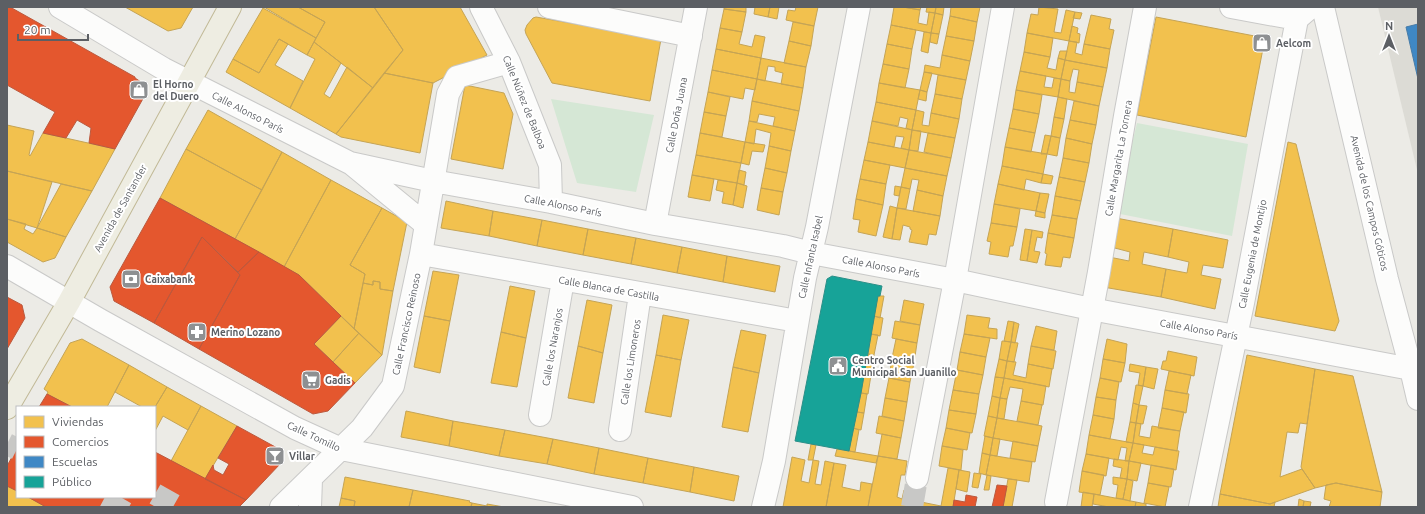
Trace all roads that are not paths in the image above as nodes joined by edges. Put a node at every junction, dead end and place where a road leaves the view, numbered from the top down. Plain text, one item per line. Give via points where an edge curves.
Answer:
1 (60, 7) edge
2 (230, 7) edge
3 (481, 7) edge
4 (549, 7) edge
5 (696, 7) edge
6 (859, 7) edge
7 (1004, 7) edge
8 (1146, 7) edge
9 (1231, 7) edge
10 (1323, 7) edge
11 (1304, 13) edge
12 (690, 36) junction
13 (509, 62) junction
14 (189, 82) junction
15 (350, 163) junction
16 (433, 181) junction
17 (551, 202) junction
18 (426, 224) junction
19 (655, 224) junction
20 (811, 253) junction
21 (420, 254) junction
22 (7, 266) edge
23 (563, 280) junction
24 (955, 280) junction
25 (640, 294) junction
26 (69, 302) junction
27 (1091, 309) junction
28 (797, 321) junction
29 (1236, 336) junction
30 (1412, 369) junction
31 (1418, 399) edge
32 (7, 408) edge
33 (540, 415) dead end
34 (620, 430) dead end
35 (341, 449) junction
36 (917, 478) tunnel mouth
37 (311, 479) junction
38 (1056, 502) dead end
39 (281, 507) edge
40 (310, 507) edge
41 (632, 507) edge
42 (764, 507) edge
43 (1200, 507) edge

1 - 14 street, Calle Alonso París
2 - 14 highway, Avenida de Santander
3 - 13 street, Calle Núñez de Balboa
4 - 12 street
5 - 12 street, Calle Doña Juana
6 - 20 street, Calle Infanta Isabel
7 - 24 street
8 - 27 street, Calle Margarita La Tornera
9 - 11 street
10 - 30 street, Avenida de los Campos Góticos via 1387,279
11 - 29 street, Calle Eugenia de Montijo
12 - 19 street, Calle Doña Juana
13 - 16 street, Calle Francisco Reinoso via 458,77 448,94
13 - 17 street, Calle Núñez de Balboa via 550,165
14 - 15 street, Calle Alonso París
14 - 26 highway, Avenida de Santander
15 - 16 street, Calle Alonso París
15 - 18 street, Calle Alonso París
16 - 17 street, Calle Alonso París
16 - 18 street, Calle Francisco Reinoso
17 - 19 street, Calle Alonso París
18 - 21 street, Calle Francisco Reinoso
19 - 20 street, Calle Alonso París
20 - 24 street, Calle Alonso París
20 - 28 street, Calle Infanta Isabel
21 - 23 street, Calle Blanca de Castilla
21 - 35 street, Calle Francisco Reinoso via 393,386 362,428
22 - 26 street, Calle Tomillo
23 - 25 street, Calle Blanca de Castilla
23 - 33 street, Calle los Naranjos
24 - 27 street, Calle Alonso París
24 - 36 street
25 - 28 street, Calle Blanca de Castilla
25 - 34 street, Calle los Limoneros
26 - 32 highway, Avenida de Santander
26 - 35 street, Calle Tomillo via 295,428
27 - 29 street, Calle Alonso París
27 - 38 street, Calle Margarita La Tornera
28 - 42 street, Calle Infanta Isabel
29 - 30 street, Calle Alonso París
29 - 43 street, Calle Eugenia de Montijo
30 - 31 street, Avenida de los Campos Góticos
35 - 37 street, Calle Francisco Reinoso
35 - 41 street, Calle Tomillo
37 - 39 street, Calle Francisco Reinoso
37 - 40 street

